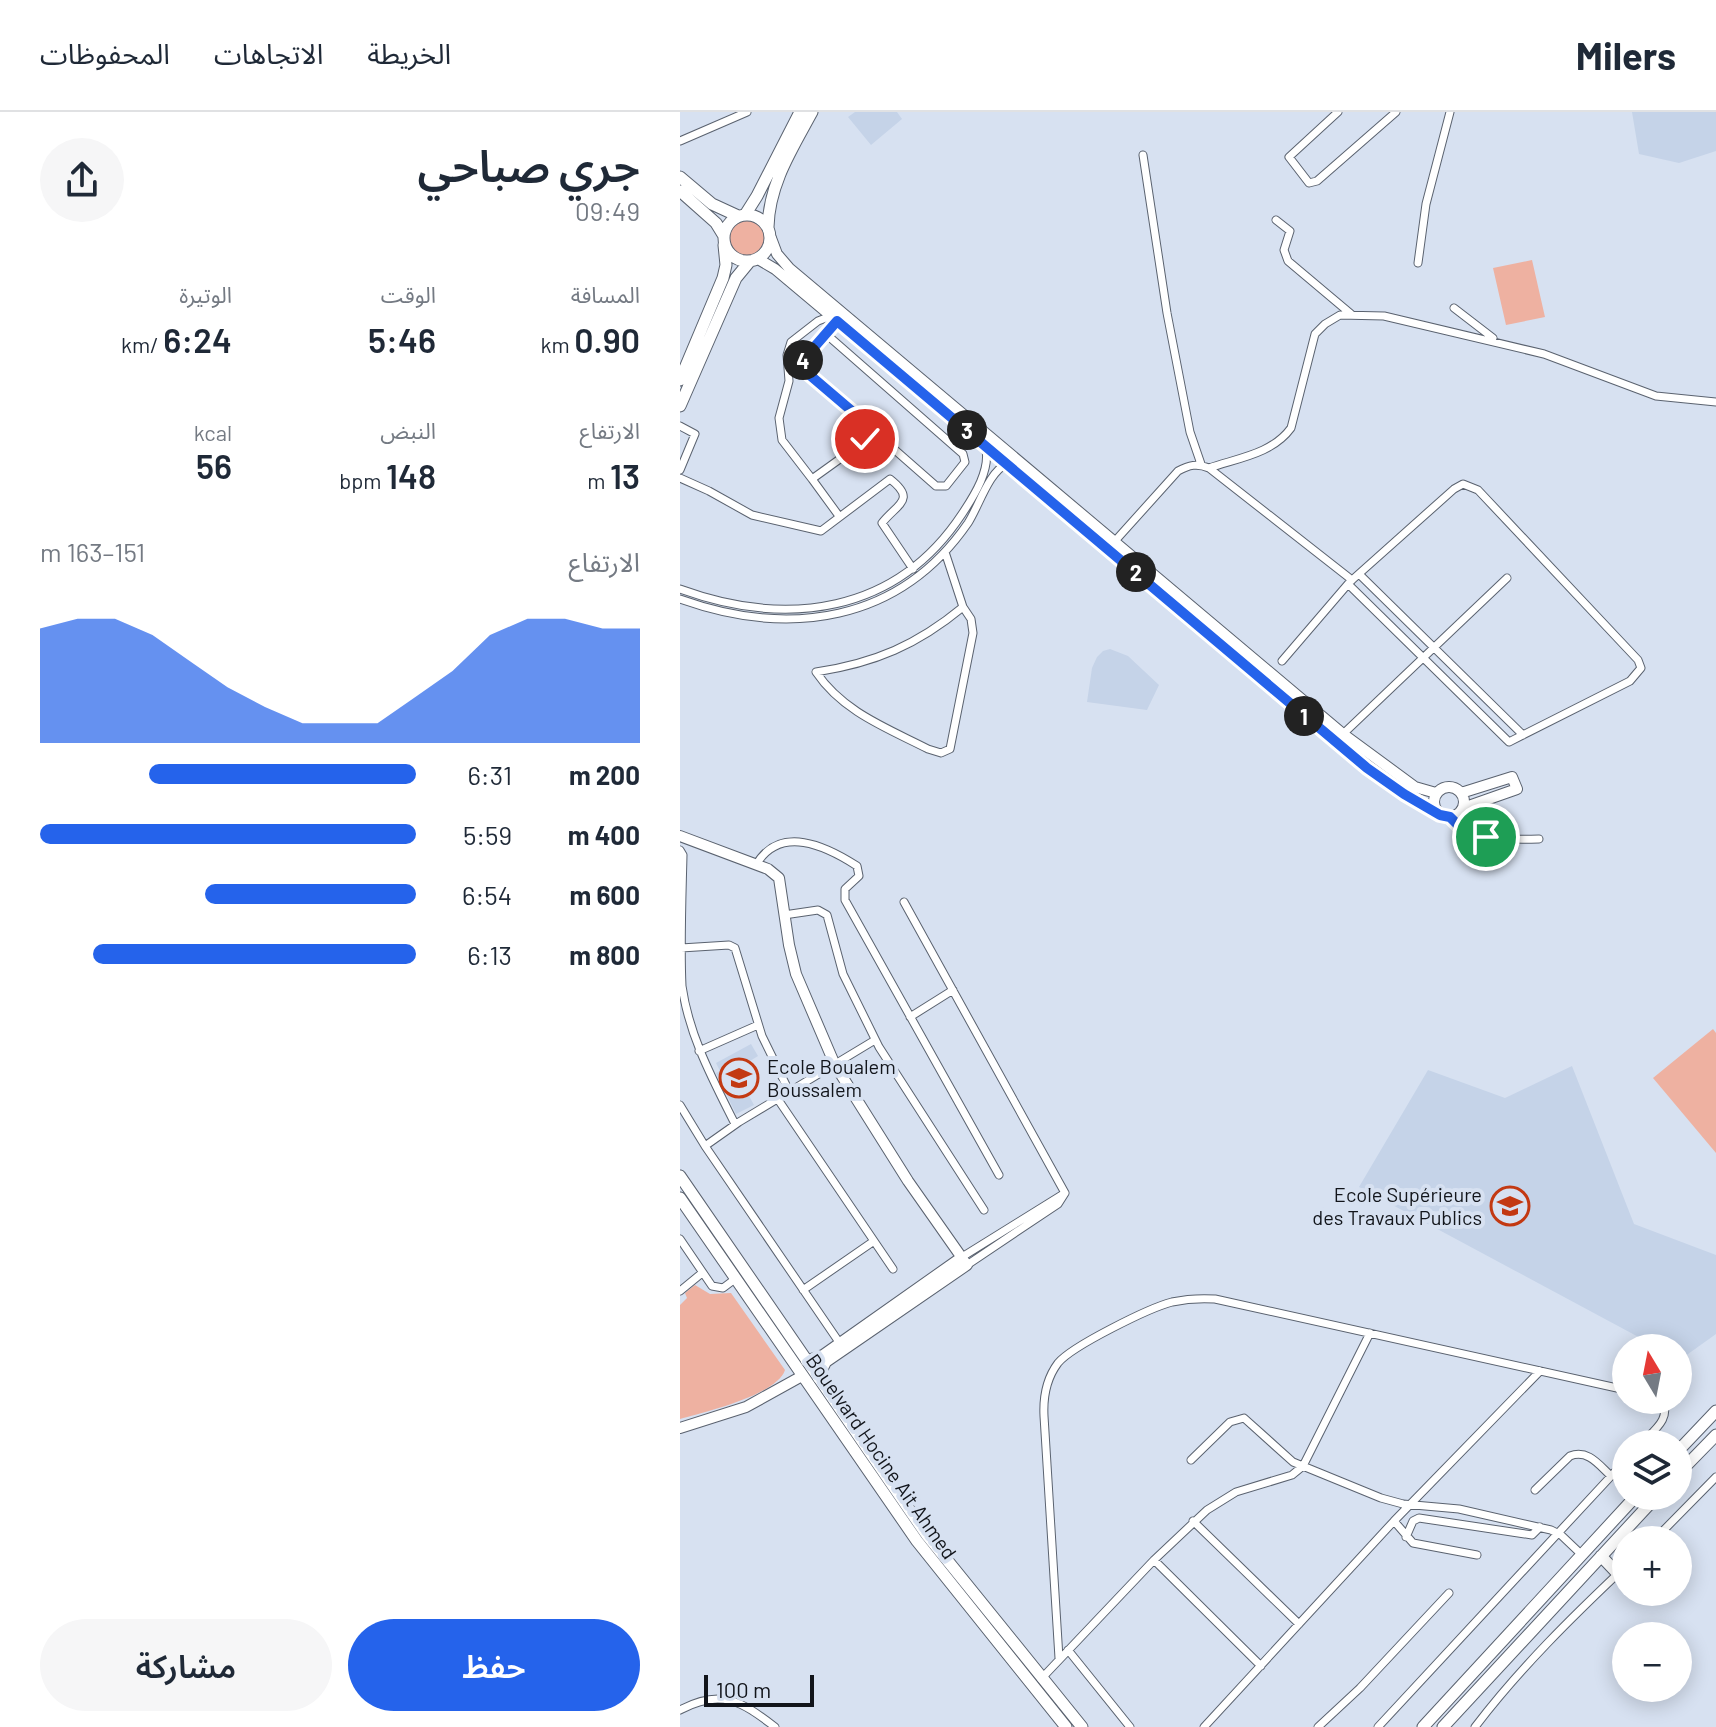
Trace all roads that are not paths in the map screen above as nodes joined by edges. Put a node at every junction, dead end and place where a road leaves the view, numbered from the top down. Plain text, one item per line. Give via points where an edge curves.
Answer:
1 (747, 112) edge
2 (800, 112) edge
3 (812, 112) edge
4 (1338, 112) edge
5 (1396, 112) edge
6 (1450, 112) edge
7 (680, 141) edge
8 (1143, 155) dead end
9 (680, 177) edge
10 (680, 191) edge
11 (741, 216) junction
12 (1276, 220) dead end
13 (770, 233) junction
14 (724, 240) junction
15 (754, 260) junction
16 (1418, 263) dead end
17 (1454, 308) dead end
18 (1351, 314) junction
19 (834, 318) junction
20 (826, 334) junction
21 (1497, 342) junction
22 (680, 380) edge
23 (1716, 402) edge
24 (680, 406) edge
25 (680, 426) edge
26 (873, 429) junction
27 (984, 444) junction
28 (1007, 464) junction
29 (1205, 466) junction
30 (680, 470) edge
31 (680, 478) edge
32 (812, 479) junction
33 (839, 516) junction
34 (1115, 541) junction
35 (945, 552) junction
36 (913, 569) junction
37 (1359, 574) junction
38 (1507, 578) dead end
39 (1350, 582) junction
40 (680, 589) edge
41 (680, 599) edge
42 (963, 607) junction
43 (1433, 648) junction
44 (1424, 657) junction
45 (1282, 661) dead end
46 (1343, 734) junction
47 (1523, 735) junction
48 (1436, 793) junction
49 (1461, 793) junction
50 (1463, 808) junction
51 (1436, 811) junction
52 (1450, 817) junction
53 (680, 836) edge
54 (1539, 839) dead end
55 (680, 850) edge
56 (756, 865) junction
57 (904, 902) dead end
58 (784, 915) junction
59 (681, 948) edge
60 (953, 990) junction
61 (910, 1017) junction
62 (758, 1025) junction
63 (875, 1040) junction
64 (699, 1051) junction
65 (835, 1065) junction
66 (789, 1091) junction
67 (777, 1098) junction
68 (680, 1105) edge
69 (735, 1124) junction
70 (705, 1146) junction
71 (999, 1175) dead end
72 (680, 1176) edge
73 (680, 1198) edge
74 (984, 1210) dead end
75 (680, 1239) edge
76 (874, 1241) junction
77 (965, 1261) junction
78 (893, 1269) dead end
79 (702, 1273) junction
80 (735, 1279) junction
81 (803, 1290) junction
82 (680, 1291) edge
83 (1370, 1333) junction
84 (842, 1346) junction
85 (806, 1361) junction
86 (1540, 1371) junction
87 (802, 1376) junction
88 (818, 1378) junction
89 (1612, 1387) edge
90 (1716, 1411) edge
91 (1665, 1414) edge
92 (680, 1428) edge
93 (1654, 1430) edge
94 (1716, 1435) edge
95 (1692, 1436) edge
96 (1191, 1460) dead end
97 (1692, 1460) edge
98 (1303, 1466) junction
99 (1611, 1476) joint
100 (1716, 1477) edge
101 (1535, 1490) dead end
102 (1410, 1504) junction
103 (1623, 1510) edge
104 (1644, 1510) edge
105 (1193, 1521) junction
106 (1394, 1521) junction
107 (1668, 1526) edge
108 (1540, 1527) junction
109 (1558, 1533) junction
110 (1406, 1537) junction
111 (1477, 1555) dead end
112 (1582, 1555) junction
113 (1601, 1556) junction
114 (1154, 1560) junction
115 (1612, 1563) edge
116 (1612, 1580) edge
117 (1449, 1593) dead end
118 (1299, 1624) junction
119 (1068, 1650) junction
120 (1059, 1658) junction
121 (1261, 1666) junction
122 (1041, 1679) junction
123 (680, 1710) edge
124 (775, 1727) edge
125 (1066, 1727) edge
126 (1082, 1727) edge
127 (1130, 1727) edge
128 (1204, 1727) edge
129 (1318, 1727) edge
130 (1378, 1727) edge
131 (1423, 1727) edge
132 (1443, 1727) edge
133 (1475, 1727) edge

1 - 7 street
2 - 11 main road via 757,196
3 - 13 main road via 776,183 769,205
4 - 5 street via 1289,157 1309,183
6 - 16 street via 1426,204
8 - 29 street via 1190,432
9 - 11 main road via 712,204
10 - 14 main road via 716,223
11 - 13 main road via 759,218
11 - 14 main road via 728,224
12 - 18 street via 1290,231 1284,250 1288,261
13 - 15 main road via 765,254
13 - 34 street via 789,268
14 - 15 main road via 734,258
14 - 22 main road via 723,278
15 - 19 street via 775,269
15 - 24 main road via 736,278
17 - 21 street
18 - 21 street via 1384,316
18 - 29 street via 1340,315 1315,334 1291,428 1284,437 1264,451
19 - 20 street
19 - 27 street
19 - 32 street via 818,321 791,342 787,355 789,381 779,418 782,440
20 - 26 street via 802,366
20 - 26 street via 963,454 965,462 946,486 936,486
21 - 23 street via 1656,396
25 - 30 street via 695,434
26 - 32 street
27 - 28 street
27 - 36 street via 987,463 965,508
28 - 35 street via 995,470 970,520
28 - 51 street via 1344,750
29 - 34 street via 1178,471
29 - 39 street
31 - 33 street via 765,519 821,531
32 - 33 street
33 - 36 street via 886,479 893,480 904,498 882,523
34 - 46 street
35 - 41 street via 896,593 820,617 758,618
35 - 42 street
36 - 40 street via 875,593 799,609 741,606
37 - 39 street
37 - 43 street
37 - 47 street via 1454,489 1463,484 1478,490 1641,668 1630,681
38 - 43 street
39 - 44 street
39 - 45 street
42 - 42 street via 973,633 952,746 946,752 928,749 853,711 816,672 860,664 917,641
43 - 44 street
43 - 47 street
44 - 46 street
44 - 47 street via 1509,742
46 - 48 street via 1415,787
48 - 49 street via 1449,786
48 - 51 street
49 - 50 street
49 - 50 street via 1512,777 1517,789
50 - 52 street
51 - 52 street
52 - 54 street via 1486,837
53 - 56 street
55 - 59 street
56 - 58 street via 779,878
56 - 61 street via 772,847 803,842 816,843 857,866 859,876 846,886 844,898
57 - 60 street
58 - 63 street via 818,910 827,915 844,976
58 - 65 street via 796,974
59 - 62 street via 733,946
59 - 64 street via 682,989
60 - 61 street
60 - 77 street via 1065,1193
61 - 71 street
62 - 64 street
62 - 66 street
63 - 65 street
63 - 74 street
64 - 69 street
65 - 66 street
65 - 77 street
66 - 67 street
67 - 69 street
67 - 76 street
68 - 70 street
69 - 70 street
70 - 81 street
72 - 85 main road
73 - 80 main road, Bouelvard Hocine Ait Ahmed
75 - 79 street
76 - 78 street
76 - 81 street
77 - 84 street
79 - 80 street via 719,1288
79 - 82 street
80 - 87 main road, Bouelvard Hocine Ait Ahmed
81 - 84 street
83 - 86 street
83 - 98 street
83 - 120 street via 1195,1299 1166,1304 1064,1356 1049,1377 1043,1403
84 - 85 street
84 - 88 street
85 - 88 main road
86 - 89 street
86 - 102 street
87 - 92 street via 746,1407
87 - 125 main road, Bouelvard Hocine Ait Ahmed via 917,1541
88 - 122 main road via 926,1534
90 - 95 main road
91 - 93 street
94 - 97 main road
96 - 98 street via 1240,1418 1251,1421
98 - 102 street via 1381,1498
98 - 105 street via 1292,1475 1228,1496
99 - 101 street via 1589,1456 1577,1454
99 - 109 street
100 - 107 street
102 - 106 street
102 - 108 street
103 - 112 main road
104 - 113 main road
105 - 114 street
105 - 118 street
106 - 110 street
106 - 118 street
108 - 109 street
108 - 110 street via 1532,1535 1419,1518
109 - 112 street
109 - 130 street
110 - 111 street via 1413,1543
112 - 131 main road
113 - 115 main road
113 - 132 main road
114 - 119 street
114 - 121 street
116 - 133 street via 1521,1670
117 - 129 street
118 - 121 street
119 - 120 street
119 - 127 street
120 - 122 street
121 - 128 street
122 - 126 main road
123 - 124 street via 704,1700 729,1700

